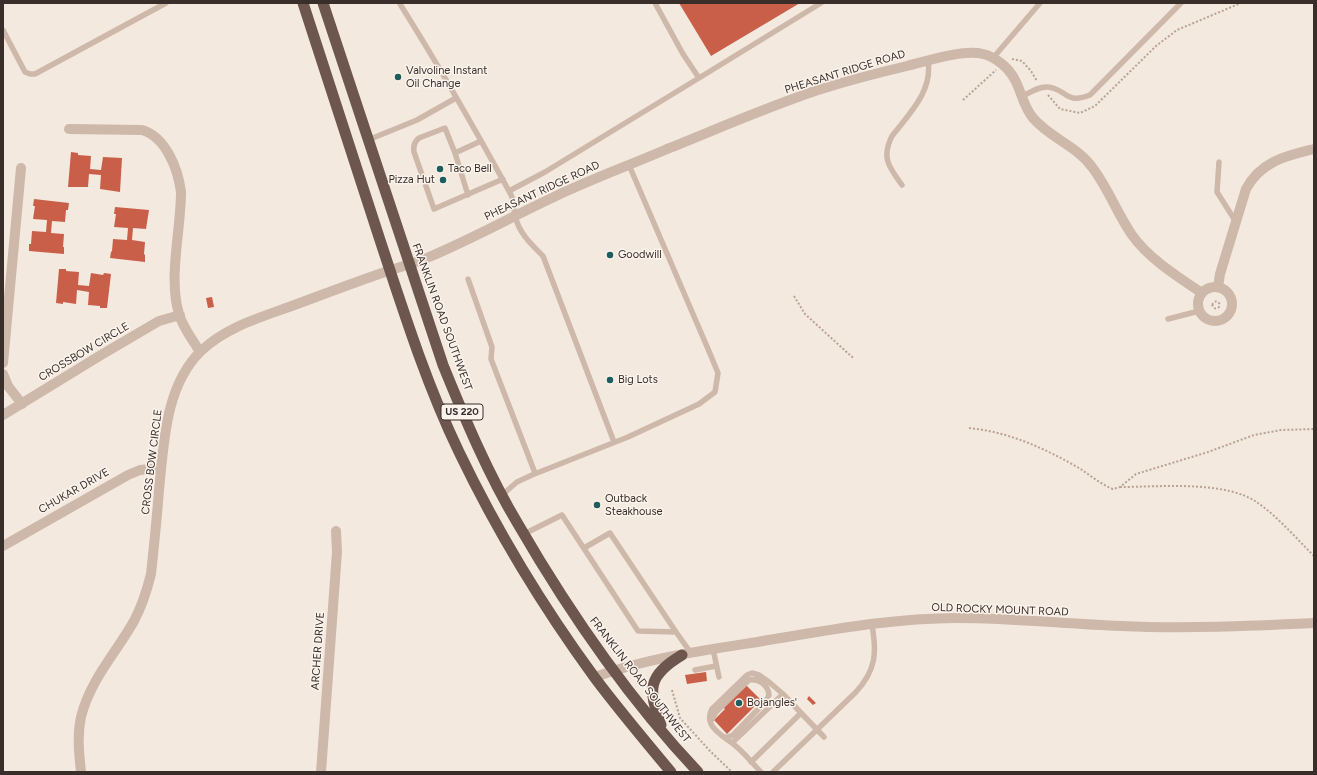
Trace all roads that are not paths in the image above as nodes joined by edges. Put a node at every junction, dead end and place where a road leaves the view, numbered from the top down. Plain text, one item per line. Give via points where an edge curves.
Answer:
1 (166, 3) edge
2 (302, 3) edge
3 (400, 3) edge
4 (655, 3) edge
5 (820, 3) edge
6 (1040, 3) edge
7 (1181, 3) edge
8 (324, 4) edge
9 (3, 30) edge
10 (993, 58) junction
11 (928, 61) junction
12 (699, 78) junction
13 (1021, 97) junction
14 (456, 98) junction
15 (68, 128) dead end
16 (368, 140) junction
17 (481, 141) junction
18 (1314, 149) edge
19 (455, 154) junction
20 (1219, 162) dead end
21 (629, 165) junction
22 (21, 168) dead end
23 (503, 179) junction
24 (902, 185) dead end
25 (509, 191) junction
26 (468, 195) junction
27 (515, 217) junction
28 (1236, 222) junction
29 (409, 264) junction
30 (390, 270) junction
31 (468, 279) dead end
32 (6, 289) edge
33 (1217, 291) junction
34 (1202, 293) junction
35 (1202, 310) junction
36 (180, 315) junction
37 (1168, 319) dead end
38 (200, 352) junction
39 (3, 363) edge
40 (3, 374) edge
41 (22, 404) junction
42 (3, 415) edge
43 (614, 442) junction
44 (161, 468) junction
45 (535, 473) junction
46 (502, 494) junction
47 (336, 531) dead end
48 (524, 534) junction
49 (3, 546) edge
50 (584, 548) junction
51 (1314, 623) edge
52 (872, 624) junction
53 (676, 632) junction
54 (713, 649) junction
55 (686, 654) junction
56 (716, 666) junction
57 (614, 670) junction
58 (695, 670) dead end
59 (718, 677) dead end
60 (595, 678) junction
61 (783, 694) junction
62 (801, 713) junction
63 (712, 725) junction
64 (817, 729) junction
65 (664, 733) junction
66 (724, 737) junction
67 (824, 737) dead end
68 (732, 743) junction
69 (751, 762) junction
70 (81, 772) edge
71 (321, 772) edge
72 (671, 772) edge
73 (698, 772) edge
74 (761, 772) edge
75 (773, 772) edge

1 - 9 lane via 35,74 25,72
2 - 30 highway, US 220
3 - 14 lane
4 - 12 lane
5 - 12 lane
6 - 10 lane
7 - 13 lane via 1090,95 1081,99 1071,98 1056,88 1047,87
8 - 16 highway, FRANKLIN ROAD SOUTHWEST / US 220
10 - 11 street, PHEASANT RIDGE ROAD via 978,53 963,53
10 - 13 street, PHEASANT RIDGE ROAD via 1016,80
11 - 21 street, PHEASANT RIDGE ROAD via 818,91 746,117
11 - 24 lane via 929,74 925,90 888,145 887,160 890,169
12 - 25 lane via 545,172
13 - 34 street, PHEASANT RIDGE ROAD via 1033,119 1076,151 1093,168 1130,233 1147,253
14 - 16 lane via 417,120
14 - 17 lane
15 - 36 street via 142,130 156,137 166,152 175,168 181,192 175,279
16 - 29 highway, FRANKLIN ROAD SOUTHWEST / US 220
17 - 19 lane
17 - 23 lane
18 - 28 street via 1280,159 1258,171 1246,189
19 - 26 lane
19 - 26 lane via 445,128 418,138 413,146 434,209
20 - 28 lane via 1217,192
21 - 27 street, PHEASANT RIDGE ROAD via 557,195
21 - 43 lane via 718,373 715,392 699,404
22 - 32 street
23 - 25 lane
23 - 26 lane
25 - 27 lane via 513,198
27 - 29 street, PHEASANT RIDGE ROAD via 426,259
27 - 43 lane via 528,241 543,256
28 - 33 street
29 - 30 street, PHEASANT RIDGE ROAD
29 - 46 highway, FRANKLIN ROAD SOUTHWEST / US 220 via 443,365 463,414
30 - 38 street, CROSS BOW CIRCLE via 253,319 229,330
30 - 60 highway, US 220 via 427,379 486,506 534,589
31 - 45 lane via 492,347 491,359
32 - 39 street
33 - 34 street via 1206,289
33 - 35 street via 1227,292 1231,297 1232,308 1227,317 1216,322 1211,321 1206,319
34 - 35 street via 1198,301
35 - 37 lane
36 - 38 street
36 - 41 street, CROSSBOW CIRCLE via 159,321
38 - 44 street, CROSS BOW CIRCLE via 181,378 170,407
40 - 41 street via 8,386
41 - 42 street, CROSSBOW CIRCLE
43 - 45 lane
44 - 49 street, CHUKAR DRIVE via 140,470 128,475
44 - 70 street, CROSS BOW CIRCLE via 151,574 134,622 96,679 87,698 78,738
45 - 46 lane
46 - 48 highway, FRANKLIN ROAD SOUTHWEST / US 220
47 - 71 street, ARCHER DRIVE via 337,552
48 - 50 lane via 562,515
48 - 57 highway, FRANKLIN ROAD SOUTHWEST / US 220 via 580,624
50 - 53 lane via 638,631
50 - 53 lane via 610,533
51 - 52 street, OLD ROCKY MOUNT ROAD via 1189,628 957,618
52 - 54 street, OLD ROCKY MOUNT ROAD
52 - 64 lane via 874,652 869,676
53 - 55 lane
54 - 55 street, OLD ROCKY MOUNT ROAD
54 - 56 lane
55 - 57 street, OLD ROCKY MOUNT ROAD
55 - 65 highway via 661,670 652,688 654,706
56 - 58 lane
56 - 59 lane
57 - 60 street, OLD ROCKY MOUNT ROAD
57 - 65 highway, FRANKLIN ROAD SOUTHWEST / US 220
60 - 72 highway, US 220
61 - 62 lane
61 - 63 lane via 760,675 749,674 712,709
61 - 68 lane
62 - 64 lane
62 - 69 lane
63 - 66 lane
63 - 66 lane via 712,718 716,712 748,680 757,680 766,686 769,695 766,701 733,735
64 - 67 lane
64 - 75 lane
65 - 73 highway, FRANKLIN ROAD SOUTHWEST / US 220
66 - 68 lane
68 - 69 lane
69 - 74 lane

